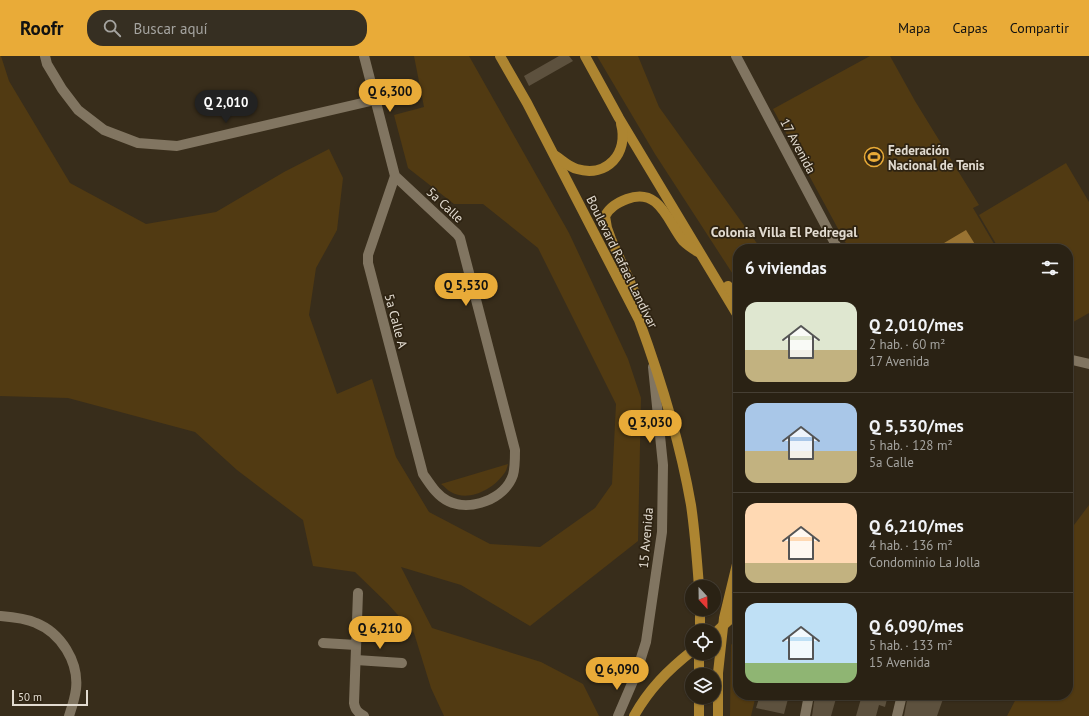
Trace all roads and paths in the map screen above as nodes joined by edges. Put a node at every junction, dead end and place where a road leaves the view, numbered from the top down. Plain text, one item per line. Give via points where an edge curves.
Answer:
1 (45, 56) edge
2 (364, 56) edge
3 (500, 56) edge
4 (585, 56) edge
5 (736, 56) edge
6 (376, 100) junction
7 (619, 118) junction
8 (552, 152) junction
9 (395, 176) junction
10 (835, 244) edge
11 (703, 256) junction
12 (710, 268) junction
13 (733, 294) edge
14 (733, 307) edge
15 (639, 320) junction
16 (652, 356) junction
17 (1073, 360) edge
18 (1089, 364) edge
19 (423, 474) joint
20 (698, 580) edge
21 (733, 581) edge
22 (358, 593) dead end
23 (733, 612) edge
24 (0, 616) edge
25 (721, 627) edge
26 (323, 643) dead end
27 (356, 645) junction
28 (685, 657) edge
29 (356, 660) junction
30 (402, 663) dead end
31 (808, 700) edge
32 (901, 700) edge
33 (699, 704) edge
34 (69, 716) edge
35 (364, 716) edge
36 (618, 716) edge
37 (634, 716) edge
38 (699, 716) edge
39 (718, 716) edge
40 (805, 716) edge
41 (897, 716) edge

1 - 6 street via 62,89 78,110 104,130 138,143 177,146
2 - 6 street
3 - 8 main road, Boulevard Rafael Landívar
4 - 7 main road
5 - 10 street, 17 Avenida
6 - 9 street
7 - 8 main road via 623,129 623,144 616,159 606,167 587,171 577,169 567,165
7 - 11 main road
8 - 15 main road, Boulevard Rafael Landívar
9 - 19 street, 5a Calle A via 368,255 368,263
9 - 19 street, 5a Calle via 460,238 515,450 513,475 508,484 500,493 476,504 464,505 448,501 434,490
11 - 12 main road
11 - 15 main road via 684,242 659,204 649,198 632,197 610,209 605,216 607,228 634,292
12 - 13 main road via 722,278
12 - 14 main road
15 - 16 main road, Boulevard Rafael Landívar
16 - 20 main road, Boulevard Rafael Landívar via 691,504
16 - 36 street, 15 Avenida via 663,465 662,532 646,642
17 - 18 street
21 - 39 main road via 724,618 718,673
22 - 27 street
23 - 25 main road
24 - 34 street via 36,623 48,629 64,646 74,665 76,680
26 - 27 street
27 - 29 street
28 - 37 main road via 656,683
29 - 30 street
29 - 35 street via 354,703 355,709
31 - 40 street
32 - 41 street
33 - 38 main road

